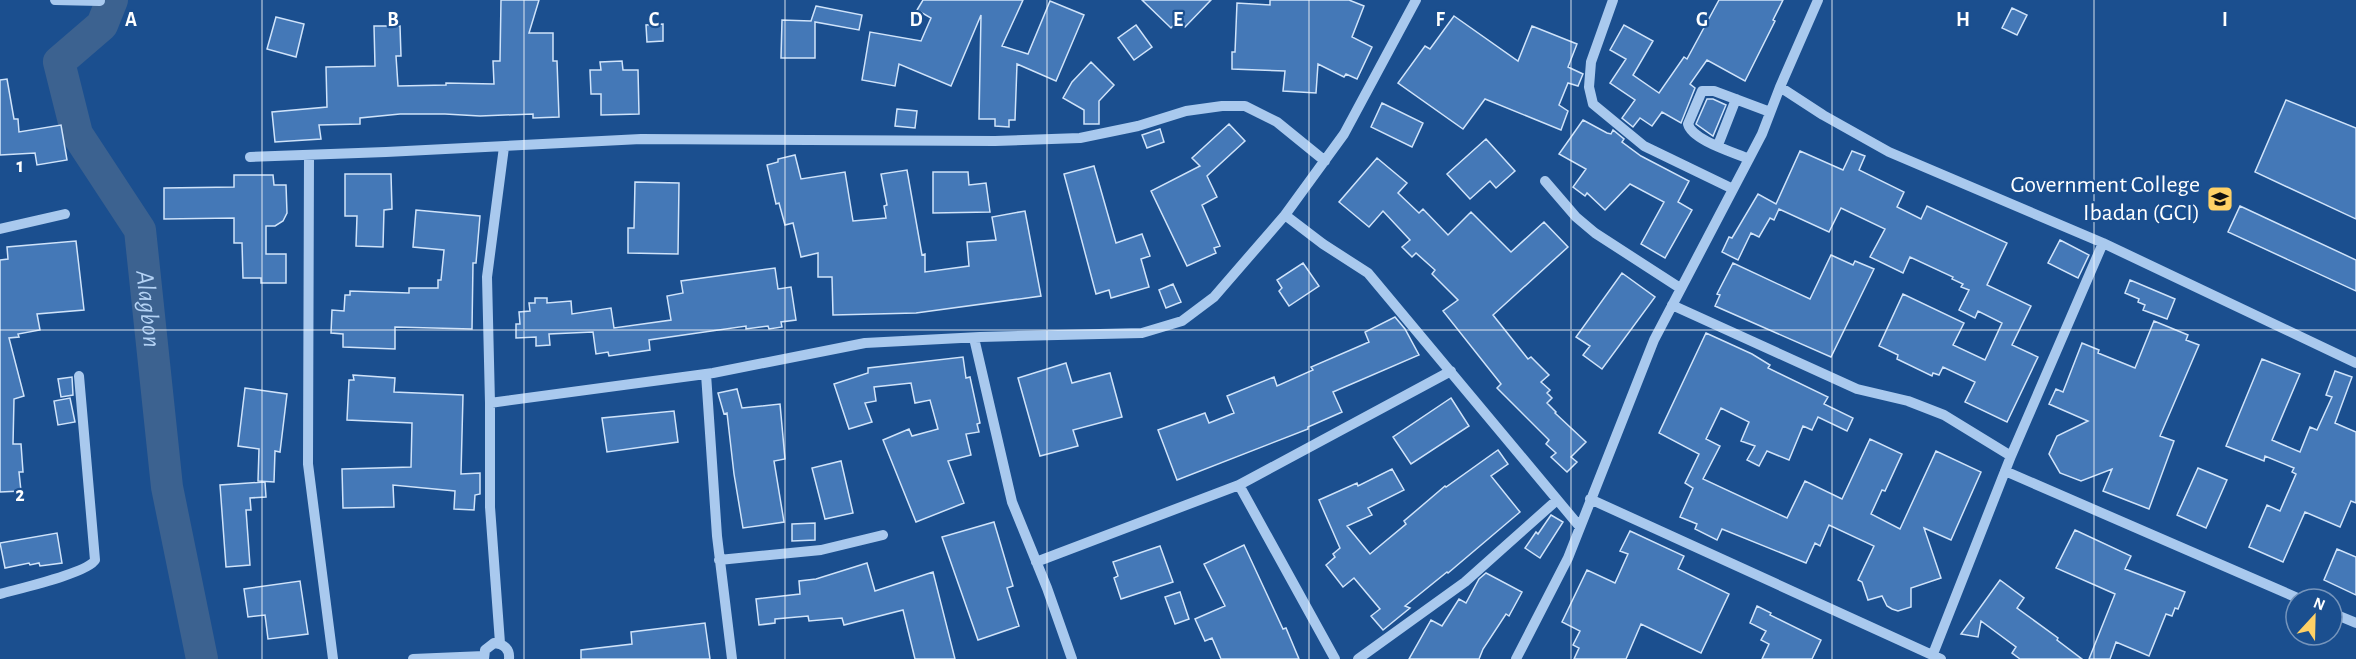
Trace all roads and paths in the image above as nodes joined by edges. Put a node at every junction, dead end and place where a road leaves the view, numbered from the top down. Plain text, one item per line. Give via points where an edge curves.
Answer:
1 (55, 0) edge
2 (1416, 0) edge
3 (1613, 0) edge
4 (1818, 0) edge
5 (100, 1) edge
6 (1780, 87) junction
7 (1736, 99) junction
8 (1770, 112) junction
9 (1718, 145) junction
10 (504, 147) junction
11 (309, 155) junction
12 (250, 157) dead end
13 (1749, 159) junction
14 (1325, 160) junction
15 (1545, 181) dead end
16 (1733, 189) junction
17 (65, 214) dead end
18 (1286, 215) junction
19 (0, 229) edge
20 (2103, 243) junction
21 (1680, 288) junction
22 (1672, 305) junction
23 (974, 338) junction
24 (2356, 363) edge
25 (1451, 371) junction
26 (706, 374) junction
27 (79, 376) dead end
28 (490, 403) junction
29 (2011, 456) junction
30 (2005, 471) junction
31 (1239, 485) junction
32 (1590, 499) junction
33 (1557, 500) junction
34 (1580, 526) junction
35 (883, 535) dead end
36 (719, 560) junction
37 (1036, 562) junction
38 (2284, 592) edge
39 (0, 594) edge
40 (500, 644) junction
41 (484, 657) edge
42 (1937, 657) edge
43 (333, 659) edge
44 (413, 659) edge
45 (509, 659) edge
46 (732, 659) edge
47 (1071, 659) edge
48 (1335, 659) edge
49 (1358, 659) edge
50 (1516, 659) edge

1 - 5 street
2 - 14 street via 1344,134
3 - 16 street via 1591,62 1589,87 1593,104 1644,146
4 - 6 street
6 - 8 street
6 - 20 street via 1889,152
7 - 8 street
7 - 9 street
7 - 9 street via 1702,91 1688,124 1694,134
8 - 13 street
9 - 13 street
10 - 11 street
10 - 14 street via 641,139 1080,138 1186,111 1245,106 1277,122
10 - 28 street via 487,277
11 - 12 street
11 - 43 street via 308,464
13 - 16 street
14 - 18 street
15 - 21 street via 1595,233
16 - 21 street
17 - 19 street
18 - 23 street via 1214,297 1182,321 1142,333
18 - 25 street via 1368,273
20 - 24 street
20 - 29 street
21 - 22 street
22 - 29 street via 1857,389 1908,401 1944,415
22 - 32 street
23 - 26 street via 865,343
23 - 37 street via 1012,502
25 - 31 street
25 - 33 street
26 - 28 street
26 - 36 street
27 - 39 street via 95,560 67,575
28 - 40 street via 490,507
29 - 30 street
30 - 38 street
30 - 42 street
31 - 37 street
31 - 48 street
32 - 34 street
32 - 42 street
33 - 34 street
33 - 49 street via 1465,582
34 - 50 street via 1568,558
35 - 36 street via 821,550
36 - 46 street
37 - 47 street
40 - 41 street via 489,646
40 - 45 street via 508,650
41 - 44 street

